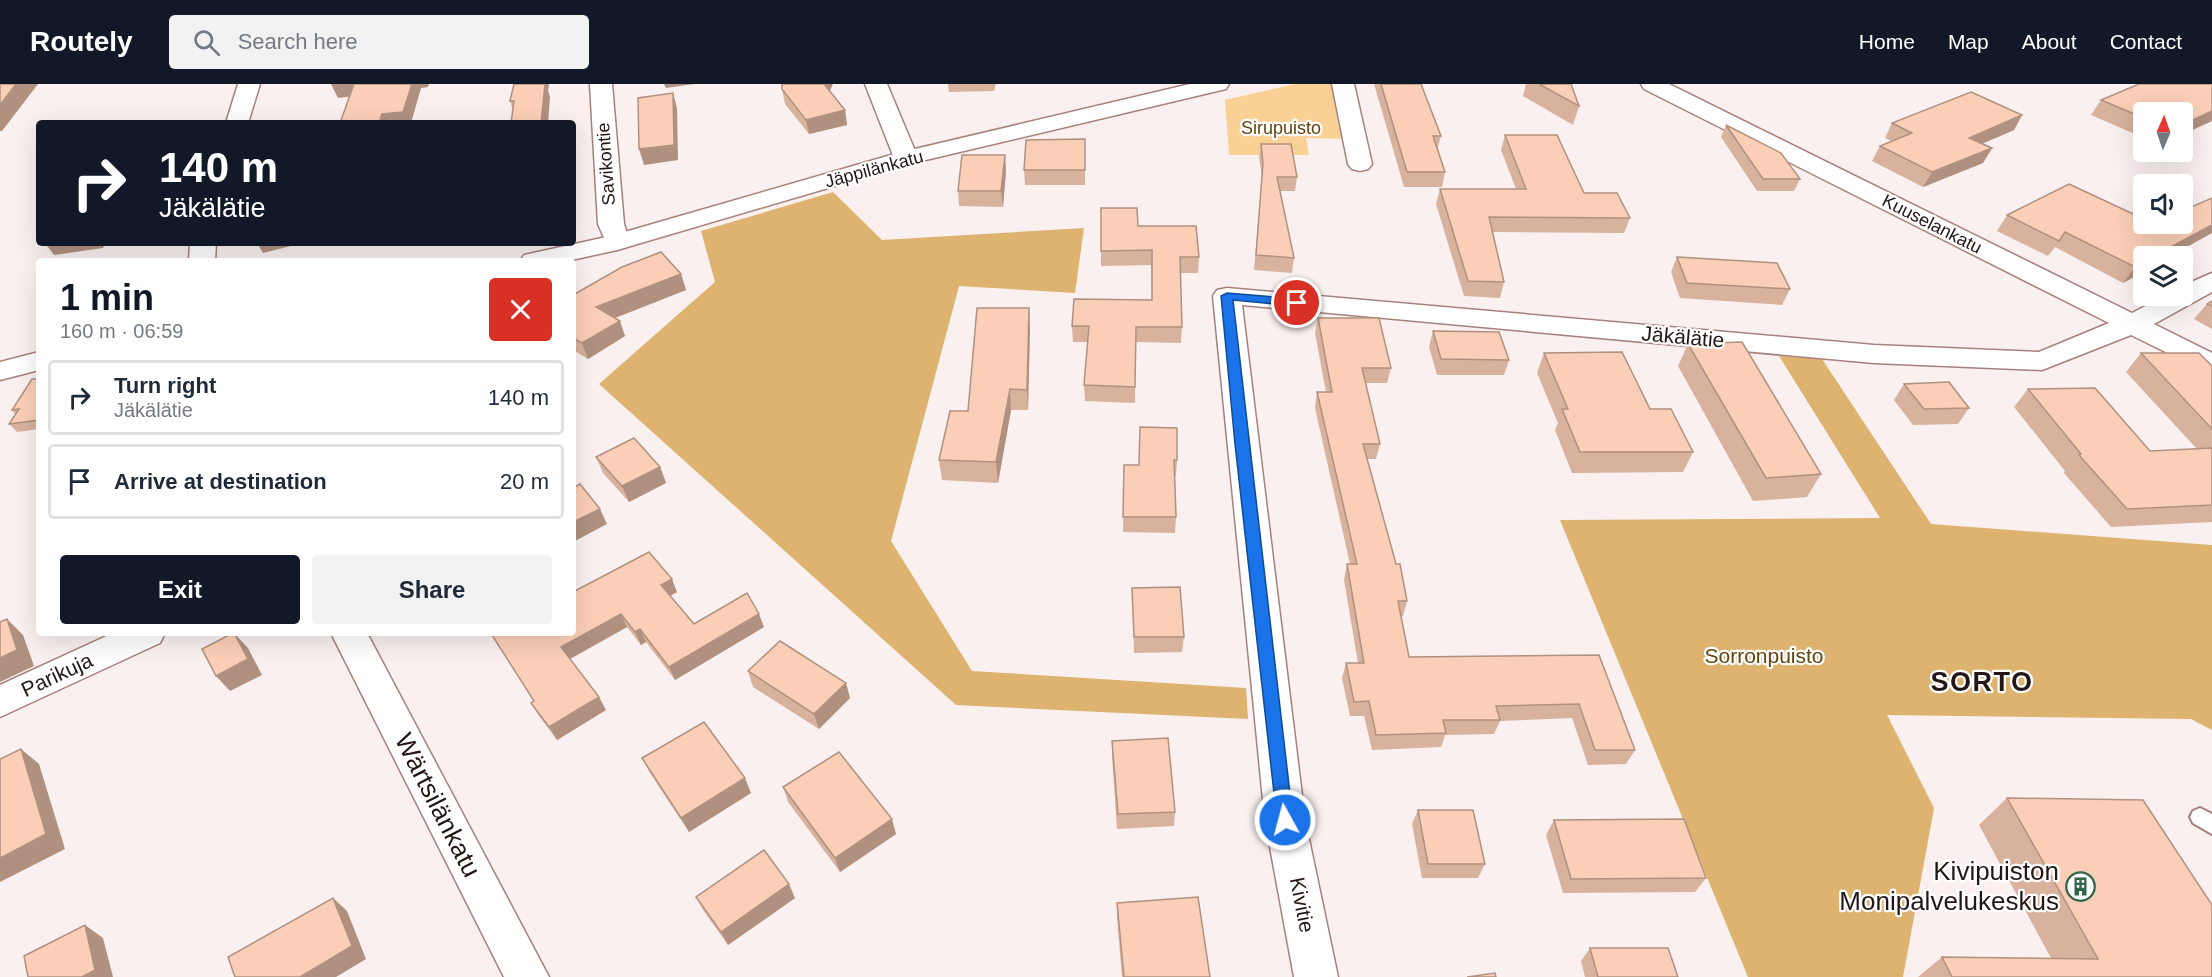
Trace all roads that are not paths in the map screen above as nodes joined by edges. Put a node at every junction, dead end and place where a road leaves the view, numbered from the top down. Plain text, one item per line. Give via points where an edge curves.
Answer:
1 (249, 84) edge
2 (600, 84) edge
3 (876, 84) edge
4 (1218, 84) edge
5 (1343, 84) edge
6 (1652, 84) edge
7 (238, 120) edge
8 (906, 158) junction
9 (1360, 164) dead end
10 (617, 242) junction
11 (545, 258) edge
12 (2212, 281) edge
13 (1227, 296) joint
14 (2132, 324) junction
15 (36, 362) edge
16 (2212, 364) edge
17 (0, 371) edge
18 (141, 636) edge
19 (351, 636) edge
20 (0, 702) edge
21 (528, 977) edge
22 (1316, 977) edge

1 - 7 street
2 - 10 street, Savikontie via 610,224
3 - 8 street
4 - 8 street, Jäppilänkatu
5 - 9 street
6 - 14 street, Kuuselankatu
8 - 10 street, Jäppilänkatu
10 - 11 street, Jäppilänkatu
12 - 14 street, Jäkälätie
13 - 14 street, Jäkälätie via 1874,354 2042,361
13 - 22 street, Kivitie via 1285,820
14 - 16 street, Kuuselankatu
15 - 17 street
18 - 20 street, Parikuja
19 - 21 street, Wärtsilänkatu

